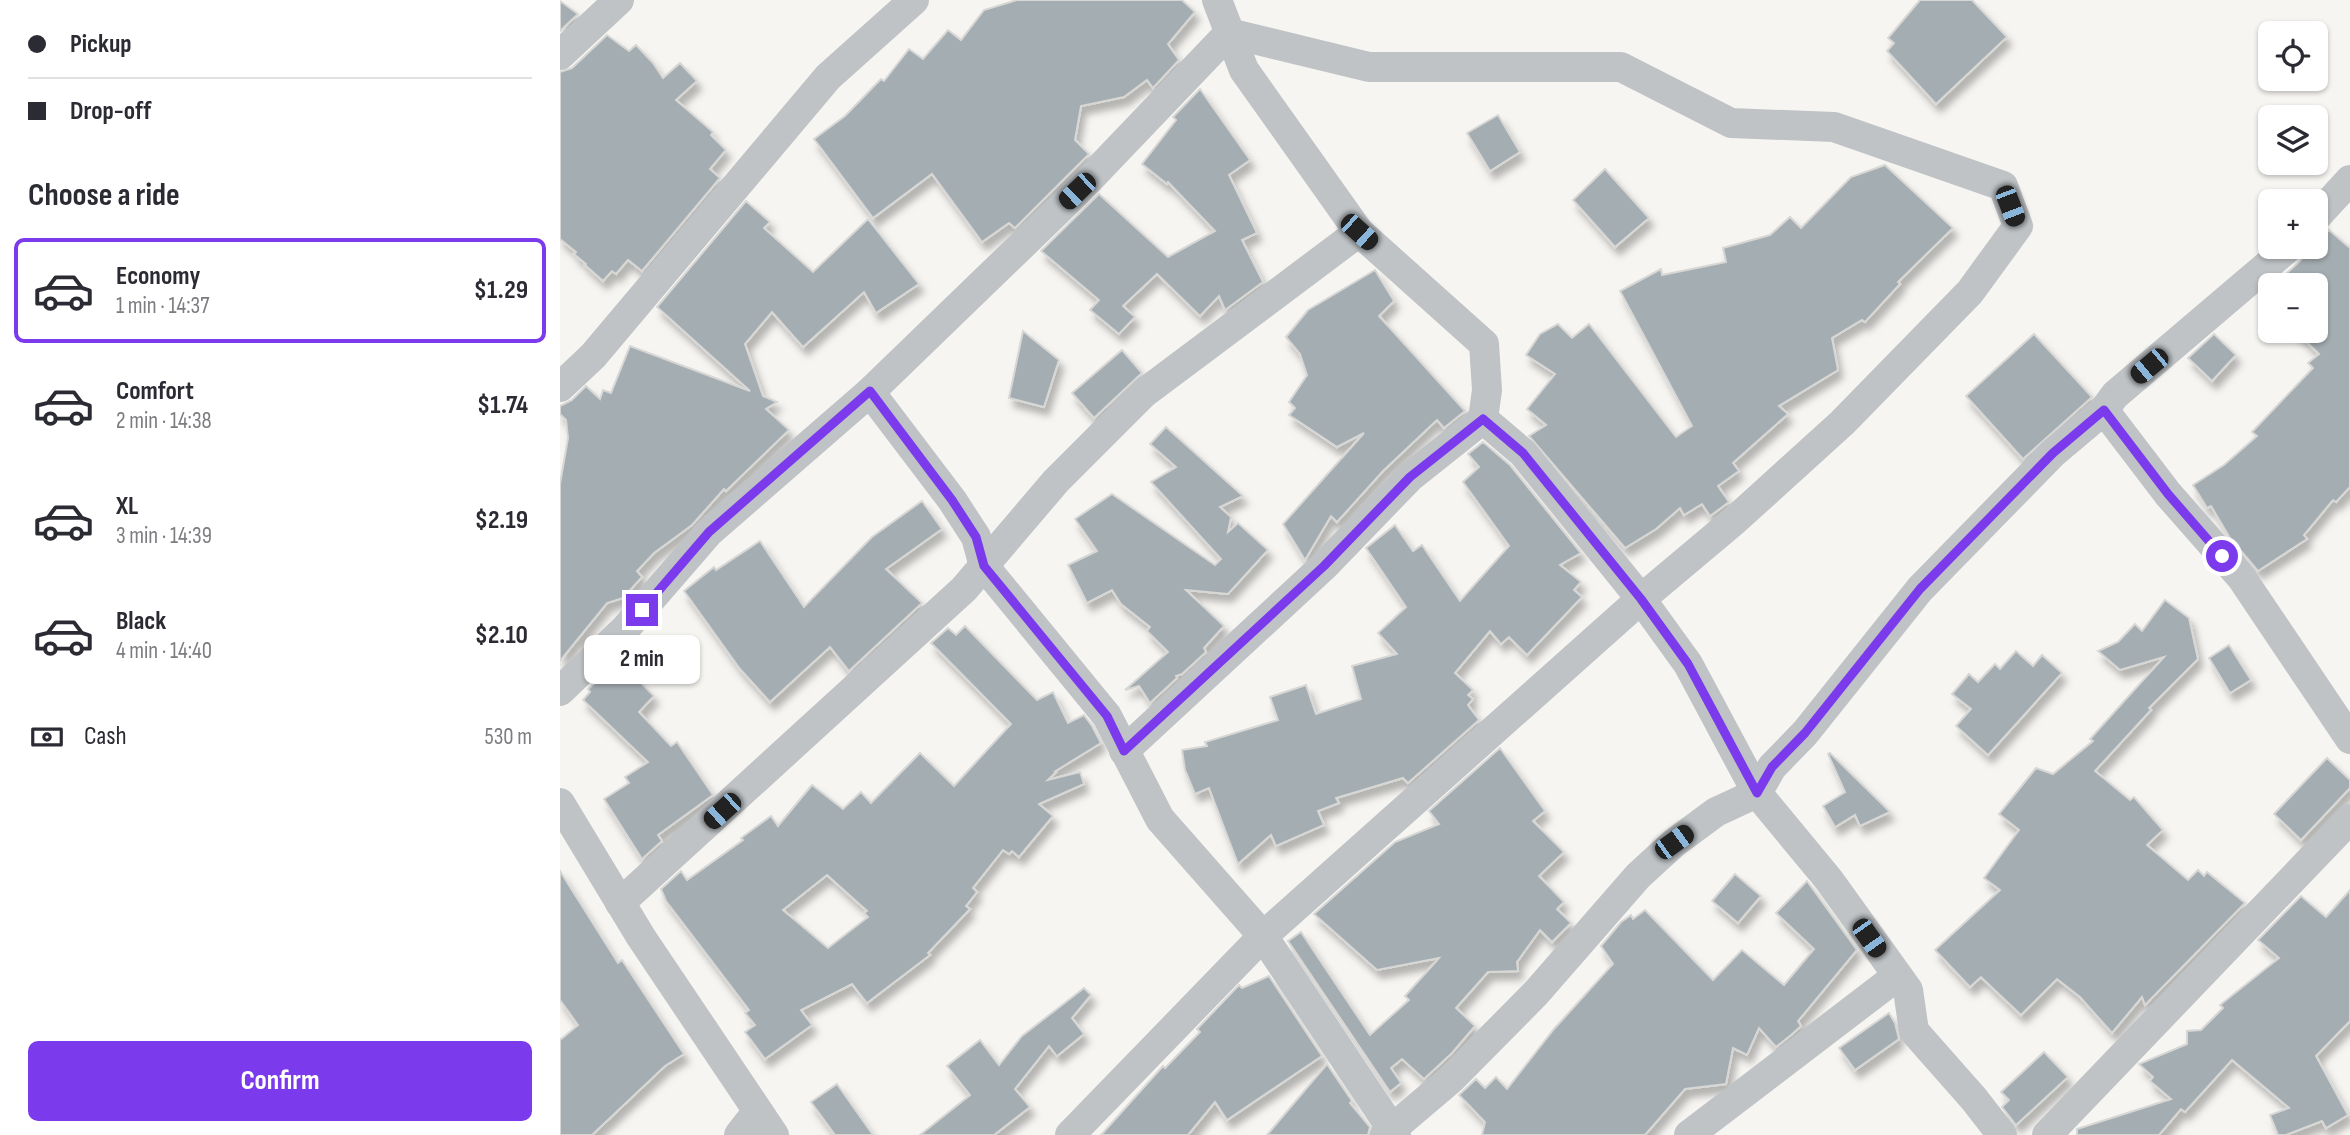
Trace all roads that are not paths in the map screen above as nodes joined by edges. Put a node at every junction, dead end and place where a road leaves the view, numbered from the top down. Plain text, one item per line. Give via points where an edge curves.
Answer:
1 (619, 0) edge
2 (914, 0) edge
3 (1217, 0) edge
4 (1229, 33) junction
5 (560, 55) edge
6 (2350, 180) edge
7 (2328, 204) edge
8 (1359, 232) junction
9 (2275, 259) edge
10 (560, 387) edge
11 (870, 391) junction
12 (2104, 410) junction
13 (1483, 419) junction
14 (984, 566) junction
15 (1641, 599) junction
16 (560, 691) edge
17 (2350, 739) edge
18 (1124, 751) junction
19 (1757, 793) junction
20 (560, 803) edge
21 (2350, 819) edge
22 (621, 904) junction
23 (1263, 936) junction
24 (1896, 977) junction
25 (766, 1123) edge
26 (1390, 1133) edge
27 (738, 1135) edge
28 (1070, 1135) edge
29 (1689, 1135) edge
30 (2003, 1135) edge
31 (2047, 1135) edge

1 - 5 street
2 - 10 street via 828,77 593,356
3 - 4 street
4 - 8 street via 1244,70
4 - 11 street via 1077,191
4 - 15 street via 1368,67 1621,67 1731,123 1834,127 2003,186 2018,226 1970,292 1842,423
6 - 7 street
8 - 13 street via 1484,344 1487,390
8 - 14 street via 1144,393 1055,481
9 - 12 street via 2115,395
11 - 14 street via 952,500 976,537
11 - 16 street via 709,532 625,629
12 - 17 street via 2168,494 2241,577
12 - 19 street via 2053,453 1920,589 1805,733 1772,767
13 - 15 street via 1523,453
13 - 18 street via 1410,477 1324,566
14 - 18 street via 1107,716
14 - 22 street
15 - 19 street via 1688,664
15 - 23 street
18 - 23 street via 1160,819
19 - 24 street via 1829,880
19 - 26 street via 1716,812 1674,842 1638,876 1536,993
20 - 22 street
21 - 31 street
22 - 25 street
23 - 26 street
23 - 28 street
24 - 29 street
24 - 30 street via 1908,990 1914,1031
25 - 27 street

